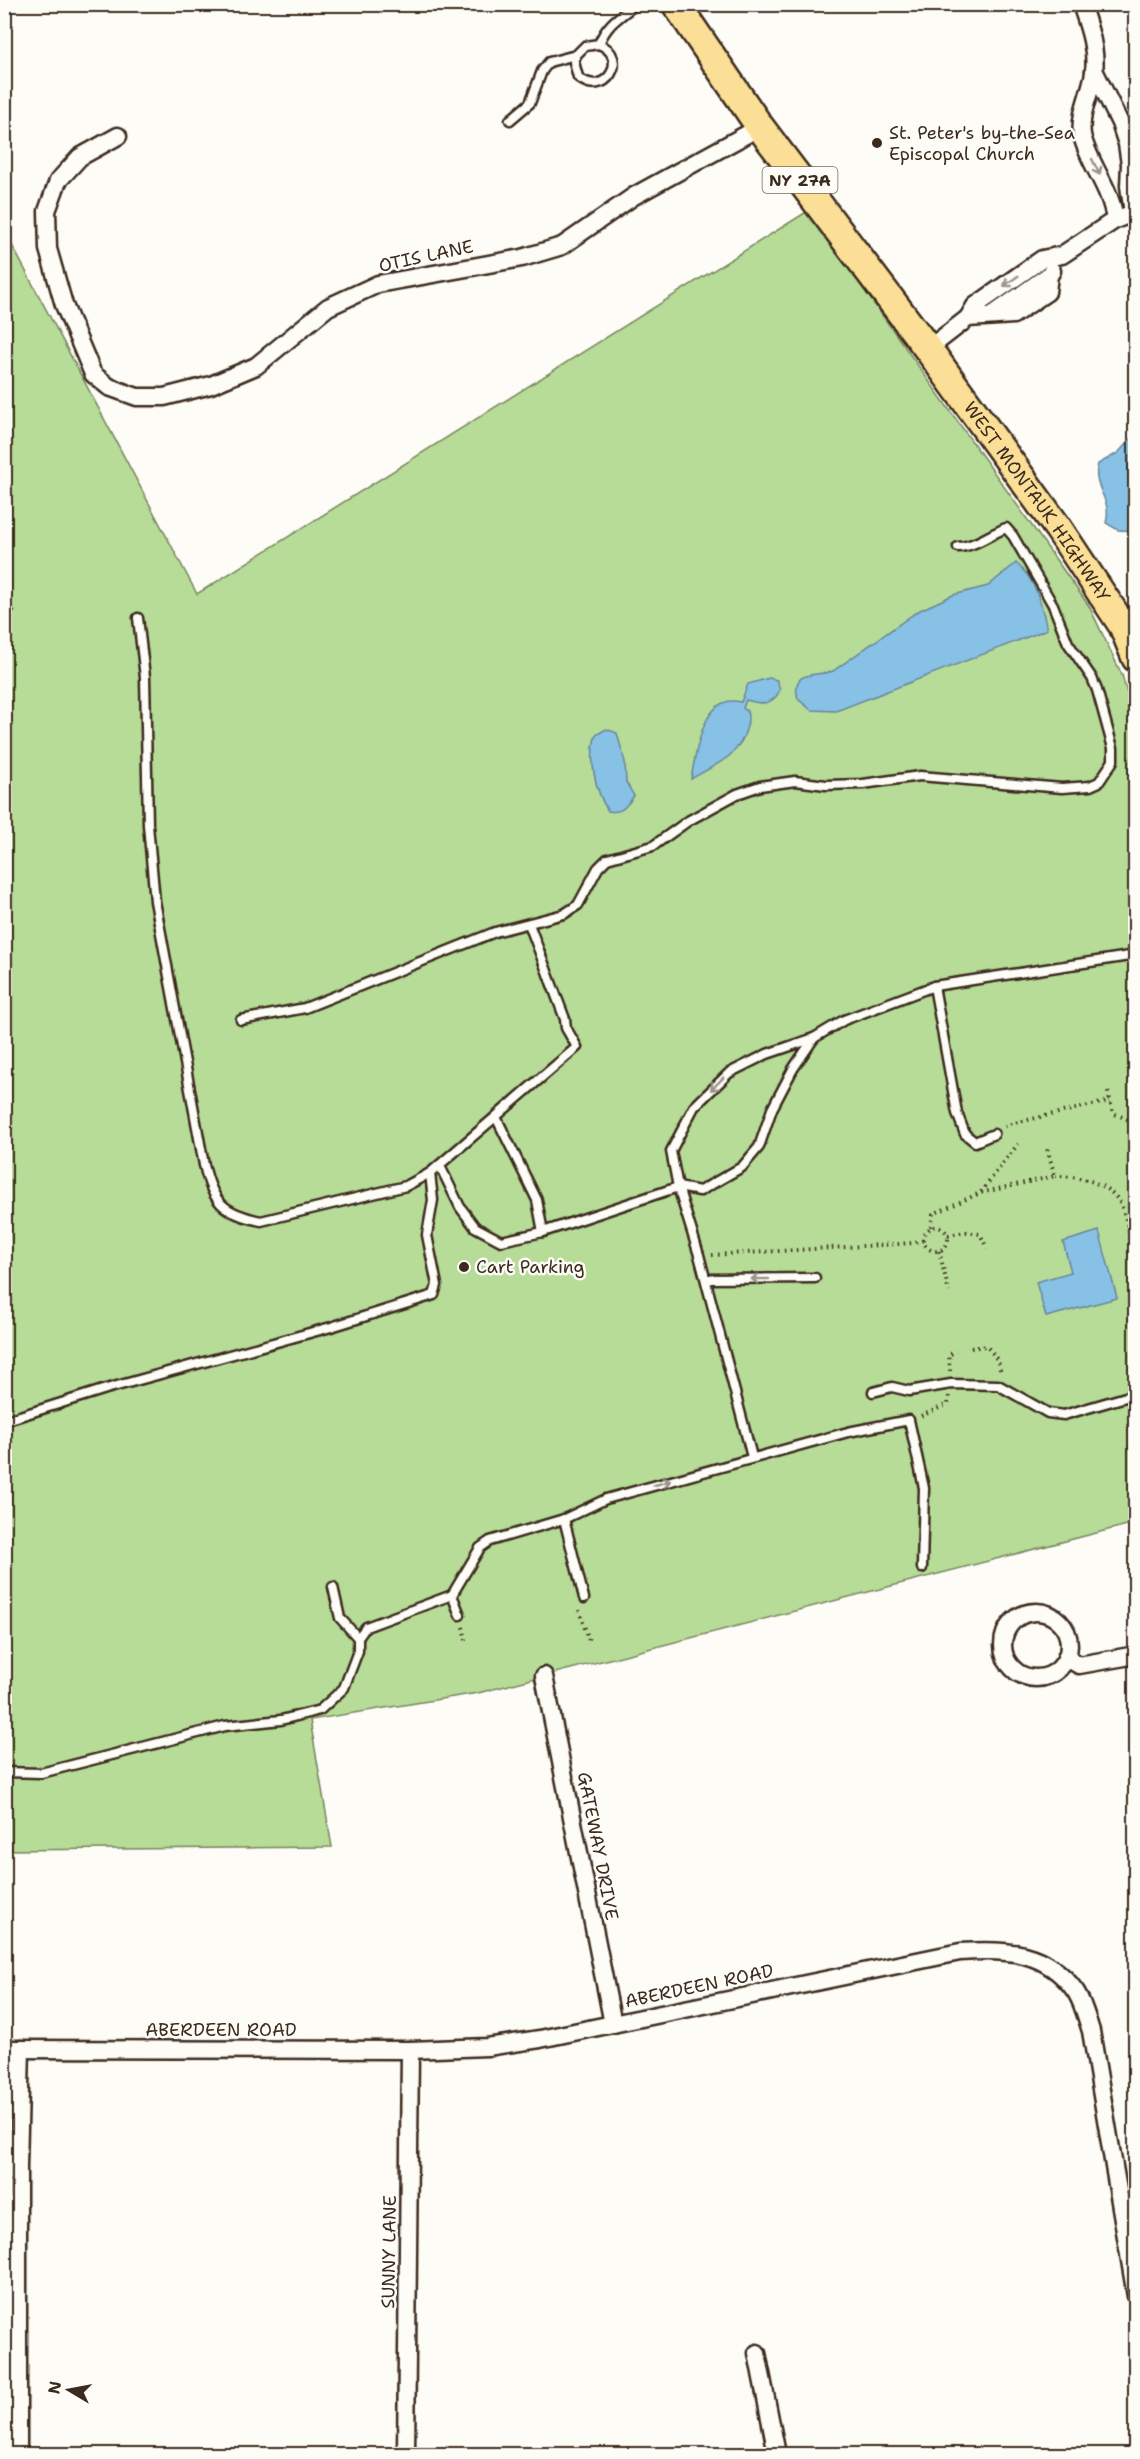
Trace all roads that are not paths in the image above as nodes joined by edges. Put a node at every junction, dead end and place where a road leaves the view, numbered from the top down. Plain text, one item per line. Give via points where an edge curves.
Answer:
1 (636, 4) edge
2 (676, 4) edge
3 (1081, 4) edge
4 (599, 44) junction
5 (576, 55) junction
6 (1094, 70) junction
7 (510, 120) dead end
8 (760, 128) junction
9 (118, 136) dead end
10 (1135, 212) edge
11 (1114, 220) junction
12 (1062, 255) junction
13 (968, 318) junction
14 (929, 350) junction
15 (958, 547) dead end
16 (138, 618) dead end
17 (1136, 658) edge
18 (529, 924) junction
19 (1136, 955) edge
20 (934, 986) junction
21 (241, 1020) dead end
22 (814, 1038) junction
23 (496, 1117) junction
24 (994, 1134) road end
25 (441, 1166) junction
26 (430, 1173) junction
27 (678, 1187) junction
28 (543, 1232) junction
29 (815, 1278) dead end
30 (706, 1279) junction
31 (873, 1392) dead end
32 (1136, 1394) edge
33 (4, 1421) edge
34 (753, 1457) junction
35 (564, 1519) junction
36 (922, 1568) dead end
37 (333, 1587) dead end
38 (452, 1595) junction
39 (584, 1598) road end
40 (460, 1615) dead end
41 (358, 1638) junction
42 (1136, 1655) edge
43 (1066, 1658) junction
44 (544, 1676) dead end
45 (4, 1772) edge
46 (612, 2024) junction
47 (13, 2049) edge
48 (410, 2050) junction
49 (1136, 2296) edge
50 (757, 2353) dead end
51 (18, 2454) edge
52 (406, 2454) edge
53 (777, 2454) edge

1 - 4 lane via 609,24
2 - 8 main road, NY 27A
3 - 6 street via 1091,34
4 - 5 lane via 585,46
4 - 5 lane via 609,50 614,62 604,82 589,83 578,77
5 - 7 lane via 549,62 530,103
6 - 10 street via 1127,144
6 -> 11 street via 1084,108 1083,135 1113,205
8 - 9 street, OTIS LANE via 634,196 562,246 522,258 378,284 328,307 256,366 211,385 164,397 137,397 109,387 93,374 64,305 48,249 47,211 58,181 80,157
8 - 14 main road, NY 27A
10 - 11 street
11 - 12 street
12 -> 13 street via 1042,259 975,306
12 - 13 street via 1049,275 1043,295 1013,315
13 - 14 street
14 - 17 main road, WEST MONTAUK HIGHWAY / NY 27A via 1058,528 1123,626
15 - 18 lane via 973,545 1006,528 1013,537 1094,684 1113,748 1113,761 1099,782 1062,788 920,777 863,784 795,781 760,786 687,821 653,846 607,859 578,905 564,914
16 - 26 lane via 145,677 148,825 155,901 211,1192 240,1217 261,1221 406,1186
18 - 21 lane via 484,937 304,1008
18 - 23 lane via 566,1028 577,1047
19 - 20 lane
20 - 22 lane via 844,1020
20 - 24 lane via 957,1113 965,1134 975,1142
22 - 27 lane via 772,1109 759,1147 742,1167 700,1191
22 -> 27 lane via 767,1054 729,1073 694,1107 671,1151
23 - 25 lane
23 - 28 lane via 537,1200
25 - 26 lane
25 - 28 lane via 459,1207 475,1227 501,1241
26 - 33 lane via 433,1200 427,1235 437,1285 434,1295
27 - 28 lane
27 - 30 lane
29 -> 30 lane
30 - 34 lane
31 - 32 lane via 891,1387 909,1391 951,1384 998,1385 1048,1413 1064,1415
35 -> 34 lane via 606,1499
34 - 36 lane via 909,1420 924,1488
35 - 38 lane via 490,1541 480,1548
35 - 39 lane
37 - 41 lane via 340,1618
38 - 40 lane
38 - 41 lane via 366,1627
41 - 45 lane via 358,1651 344,1689 320,1710 281,1720 225,1726 40,1773
42 - 43 street via 1078,1665
43 - 43 street via 1067,1633 1050,1614 1024,1613 1005,1631 1004,1656 1011,1668 1022,1675 1047,1676 1059,1669
44 - 46 street, GATEWAY DRIVE
46 - 48 street, ABERDEEN ROAD via 487,2047
46 - 49 street, ABERDEEN ROAD via 960,1952 995,1950 1026,1954 1057,1971 1077,1993 1091,2031
47 - 48 street, ABERDEEN ROAD
47 - 51 street via 18,2166
48 - 52 street, SUNNY LANE
50 - 53 street

